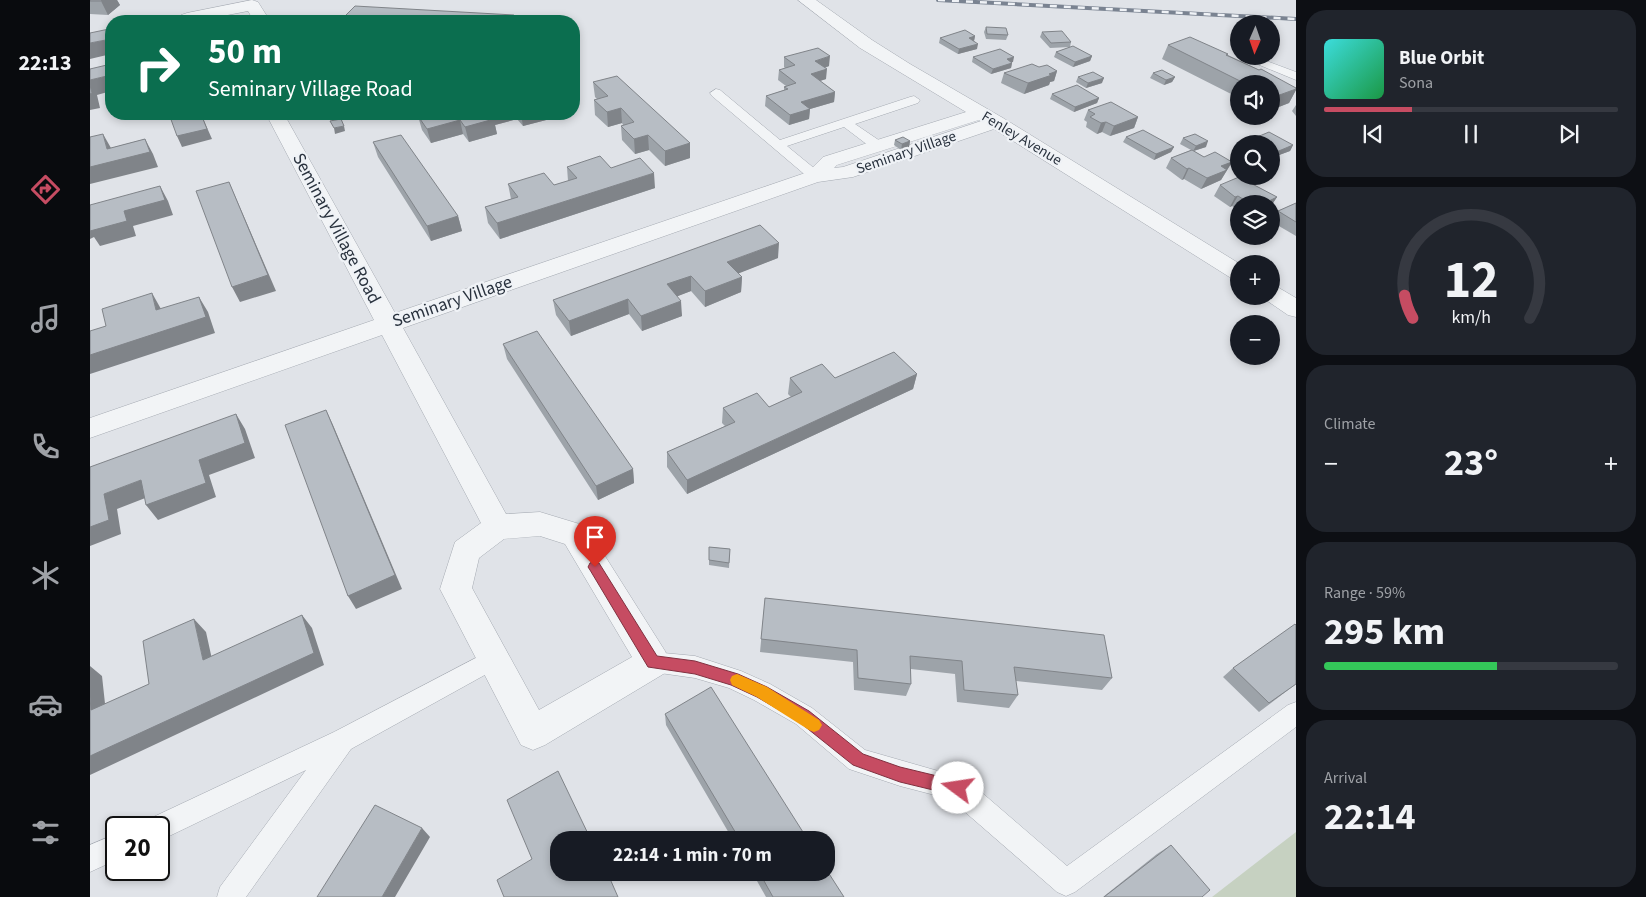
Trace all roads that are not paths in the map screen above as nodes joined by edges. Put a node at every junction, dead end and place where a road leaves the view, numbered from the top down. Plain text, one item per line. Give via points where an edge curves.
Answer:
1 (806, 0) edge
2 (202, 15) edge
3 (258, 15) edge
4 (1268, 65) edge
5 (1296, 76) edge
6 (716, 93) dead end
7 (914, 100) dead end
8 (989, 117) junction
9 (278, 120) edge
10 (845, 122) junction
11 (778, 145) junction
12 (878, 146) junction
13 (815, 176) junction
14 (1230, 266) edge
15 (1280, 299) edge
16 (1296, 309) edge
17 (388, 324) junction
18 (90, 428) edge
19 (498, 527) junction
20 (493, 659) junction
21 (653, 662) junction
22 (1296, 713) edge
23 (343, 740) junction
24 (170, 822) edge
25 (105, 852) edge
26 (90, 860) edge
27 (230, 897) edge

1 - 8 street, Fenley Avenue via 866,44
2 - 3 street via 252,5
4 - 5 lane
6 - 11 lane
7 - 10 lane
8 - 12 street, Seminary Village
8 - 13 street, Seminary Village via 846,173
8 - 14 street, Fenley Avenue
9 - 17 street, Seminary Village Road
10 - 11 lane
10 - 12 lane
11 - 13 lane
12 - 13 street, Seminary Village via 830,161
13 - 17 street, Seminary Village
15 - 16 street
17 - 18 street, Seminary Village
17 - 19 street, Seminary Village Road
19 - 20 street via 466,551 456,589
19 - 21 street via 540,524 575,535
20 - 21 street via 533,733
20 - 23 lane
21 - 22 lane via 695,667 733,679 804,716 858,760 958,788 1066,883
23 - 24 lane
23 - 27 lane
25 - 26 lane

